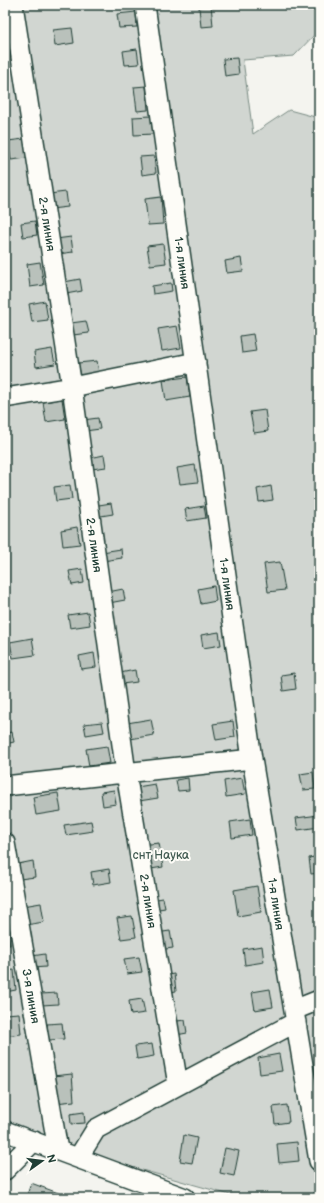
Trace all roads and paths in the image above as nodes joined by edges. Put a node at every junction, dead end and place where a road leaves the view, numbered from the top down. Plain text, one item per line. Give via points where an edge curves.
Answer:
1 (13, 5) edge
2 (145, 5) edge
3 (196, 362) junction
4 (72, 387) junction
5 (5, 398) edge
6 (252, 759) junction
7 (126, 773) junction
8 (5, 786) edge
9 (5, 842) edge
10 (319, 1000) edge
11 (295, 1016) junction
12 (178, 1085) junction
13 (5, 1131) edge
14 (34, 1141) junction
15 (58, 1150) junction
16 (78, 1158) junction
17 (319, 1161) edge
18 (5, 1170) edge
19 (184, 1198) edge

1 - 4 street, 2-я линия
2 - 3 street, 1-я линия
3 - 4 street
3 - 6 street, 1-я линия
4 - 5 street
4 - 7 street, 2-я линия
6 - 7 street
6 - 11 street, 1-я линия
7 - 8 street
7 - 12 street, 2-я линия
9 - 15 street, 3-я линия
10 - 11 street
11 - 12 street
11 - 17 street, 1-я линия
12 - 16 street via 96,1129
13 - 14 street
14 - 15 street
14 - 18 street
15 - 16 street
16 - 19 street

